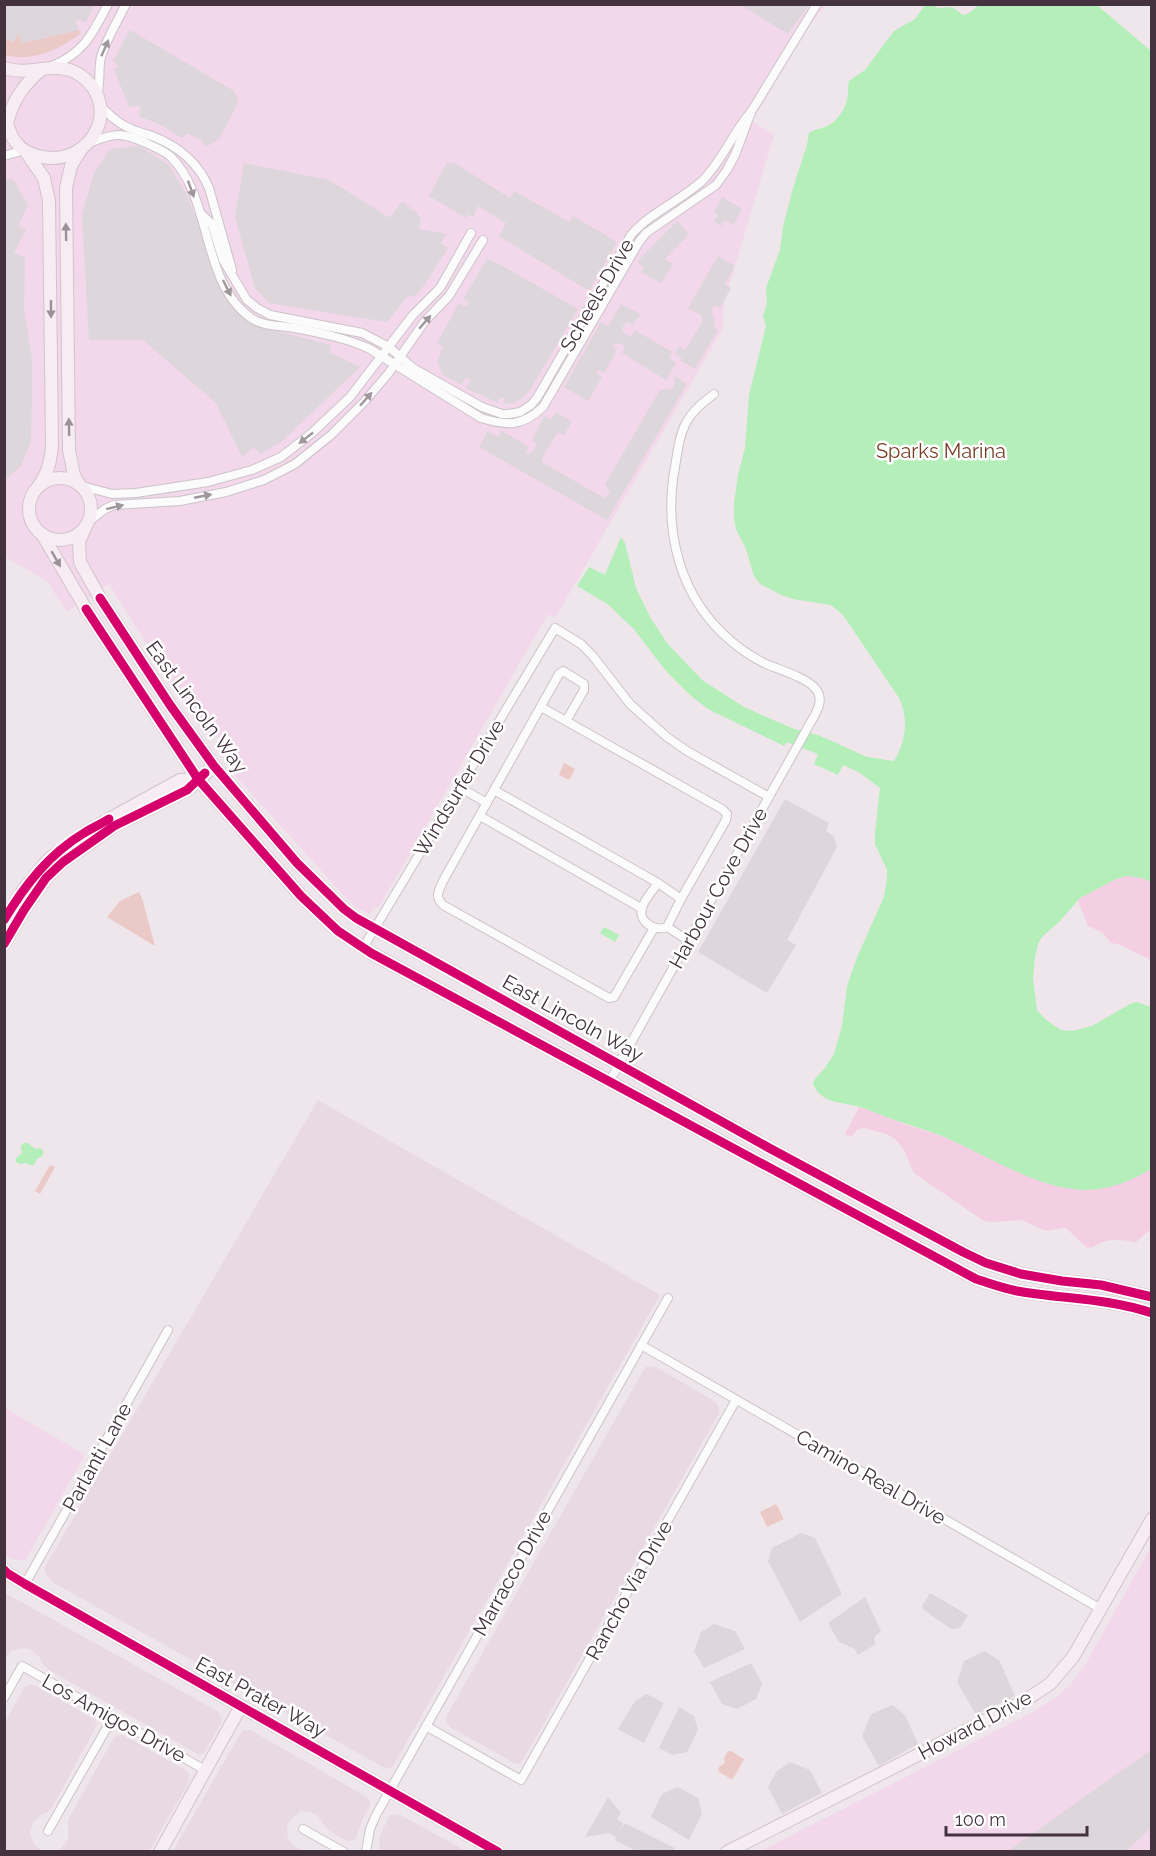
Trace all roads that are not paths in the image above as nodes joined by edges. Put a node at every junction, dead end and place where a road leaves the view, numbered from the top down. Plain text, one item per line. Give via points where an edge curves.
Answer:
1 (108, 4) edge
2 (126, 4) edge
3 (817, 4) edge
4 (4, 68) edge
5 (45, 69) junction
6 (98, 100) junction
7 (751, 111) junction
8 (6, 124) edge
9 (85, 147) junction
10 (25, 151) junction
11 (4, 156) edge
12 (200, 213) junction
13 (471, 233) dead end
14 (633, 233) junction
15 (483, 240) dead end
16 (234, 276) junction
17 (248, 300) junction
18 (591, 305) junction
19 (239, 307) junction
20 (600, 310) junction
21 (388, 347) junction
22 (382, 356) junction
23 (400, 358) junction
24 (567, 368) junction
25 (714, 394) dead end
26 (80, 485) junction
27 (39, 487) junction
28 (87, 525) junction
29 (42, 534) junction
30 (541, 707) junction
31 (566, 721) junction
32 (214, 766) junction
33 (198, 778) junction
34 (459, 787) junction
35 (494, 790) junction
36 (769, 797) junction
37 (487, 803) junction
38 (480, 816) junction
39 (658, 883) junction
40 (681, 899) junction
41 (641, 908) junction
42 (4, 920) edge
43 (667, 927) junction
44 (654, 928) junction
45 (374, 929) junction
46 (689, 941) junction
47 (4, 944) edge
48 (363, 948) junction
49 (620, 1064) junction
50 (609, 1082) junction
51 (1152, 1297) edge
52 (668, 1298) dead end
53 (1152, 1314) edge
54 (168, 1330) dead end
55 (641, 1345) junction
56 (736, 1400) junction
57 (1152, 1519) edge
58 (5, 1572) edge
59 (25, 1584) junction
60 (1101, 1609) junction
61 (4, 1698) edge
62 (241, 1706) junction
63 (113, 1718) junction
64 (426, 1726) junction
65 (205, 1770) junction
66 (390, 1790) junction
67 (303, 1829) dead end
68 (48, 1832) dead end
69 (159, 1851) edge
70 (344, 1851) edge
71 (366, 1851) edge
72 (498, 1851) edge
73 (727, 1851) edge

1 - 5 street via 86,44 66,60
6 -> 2 street via 102,56
3 - 7 street, Scheels Drive
4 - 5 street via 19,72
5 - 6 street via 58,67 81,75
5 - 8 street via 27,82 16,97
6 - 9 street via 100,118 96,133
6 - 16 street via 124,126 153,136 189,157 209,188
7 - 14 street, Scheels Drive via 707,175
7 - 20 street via 735,155 716,185 646,233
8 - 10 street via 15,143
9 - 10 street via 67,157 51,159
9 -> 12 street via 114,134 142,141 168,154 189,180
26 -> 9 street via 69,450 66,188 71,166
10 - 11 street
10 -> 27 street via 44,178 50,201 52,444 51,461
12 - 16 street via 212,224 223,260
12 -> 19 street via 215,262
13 - 21 street via 440,288
14 - 18 street, Scheels Drive
14 - 20 street via 634,240 600,299
23 -> 15 street via 425,321 449,296
16 - 17 street
17 - 19 street
17 - 21 street via 270,315 362,333
18 - 23 street, Scheels Drive via 537,398 520,412 502,414 482,407
18 - 24 street via 591,316 566,359
19 - 22 street via 265,325 351,340
20 - 24 street
21 - 22 street
21 - 23 street
22 - 23 street
22 -> 26 street via 350,397 312,433 281,457 252,470 208,482 136,493 112,494
23 - 24 street via 480,418 498,423 517,424 533,416
28 -> 23 street via 114,505 180,501 226,492 264,480 295,464 364,402
25 - 36 street, Harbour Cove Drive via 688,417 672,482 674,546 681,572 699,606 732,642 762,662 809,683 818,692 819,706
26 - 27 street via 58,478
26 - 28 street via 91,505
27 - 29 street via 30,508 32,520
28 - 29 street via 75,536 64,539
28 - 32 street, East Lincoln Way via 79,542 80,562 170,705
29 -> 33 street, East Lincoln Way via 86,609
30 - 31 street
30 - 31 street via 564,671 584,684
30 - 35 street
31 - 40 street via 727,814
32 - 33 street
32 - 45 street, East Lincoln Way via 297,863 344,909
33 - 42 street via 180,780 84,833 49,859
33 - 47 street via 187,790 114,826 63,862 46,878
33 - 48 street, East Lincoln Way via 301,896 338,931
34 - 36 street, Windsurfer Drive via 555,628 581,644 630,704 667,737
34 - 37 street
34 - 45 street, Windsurfer Drive
35 - 37 street
35 - 39 street
36 - 46 street, Harbour Cove Drive
37 - 38 street
38 - 41 street
38 - 44 street via 437,894 443,904 609,998 614,997
39 - 40 street
39 - 41 street
40 - 43 street
41 - 44 street via 645,922
43 - 44 street
43 - 46 street
45 - 48 street, Windsurfer Drive
45 - 49 street, East Lincoln Way
46 - 49 street, Harbour Cove Drive
48 - 50 street, East Lincoln Way
49 - 50 street, Harbour Cove Drive
49 - 51 street, East Lincoln Way via 986,1263 1021,1274
50 - 53 street, East Lincoln Way via 976,1279 1019,1291 1111,1302
52 - 55 street, Marracco Drive
54 - 59 street, Parlanti Lane
55 - 56 street, Camino Real Drive
55 - 64 street, Marracco Drive
56 - 60 street, Camino Real Drive
56 - 64 street, Rancho Via Drive via 521,1780
57 - 60 street, Howard Drive
58 - 59 street, East Prater Way
59 - 62 street, East Prater Way
60 - 73 street, Howard Drive via 1062,1672 1035,1695
61 - 63 street, Los Amigos Drive via 22,1666
62 - 65 street
62 - 66 street, East Prater Way
63 - 65 street, Los Amigos Drive
63 - 68 street
64 - 66 street, Marracco Drive
65 - 69 street
66 - 71 street, Marracco Drive via 370,1829
66 - 72 street, East Prater Way
67 - 70 street

